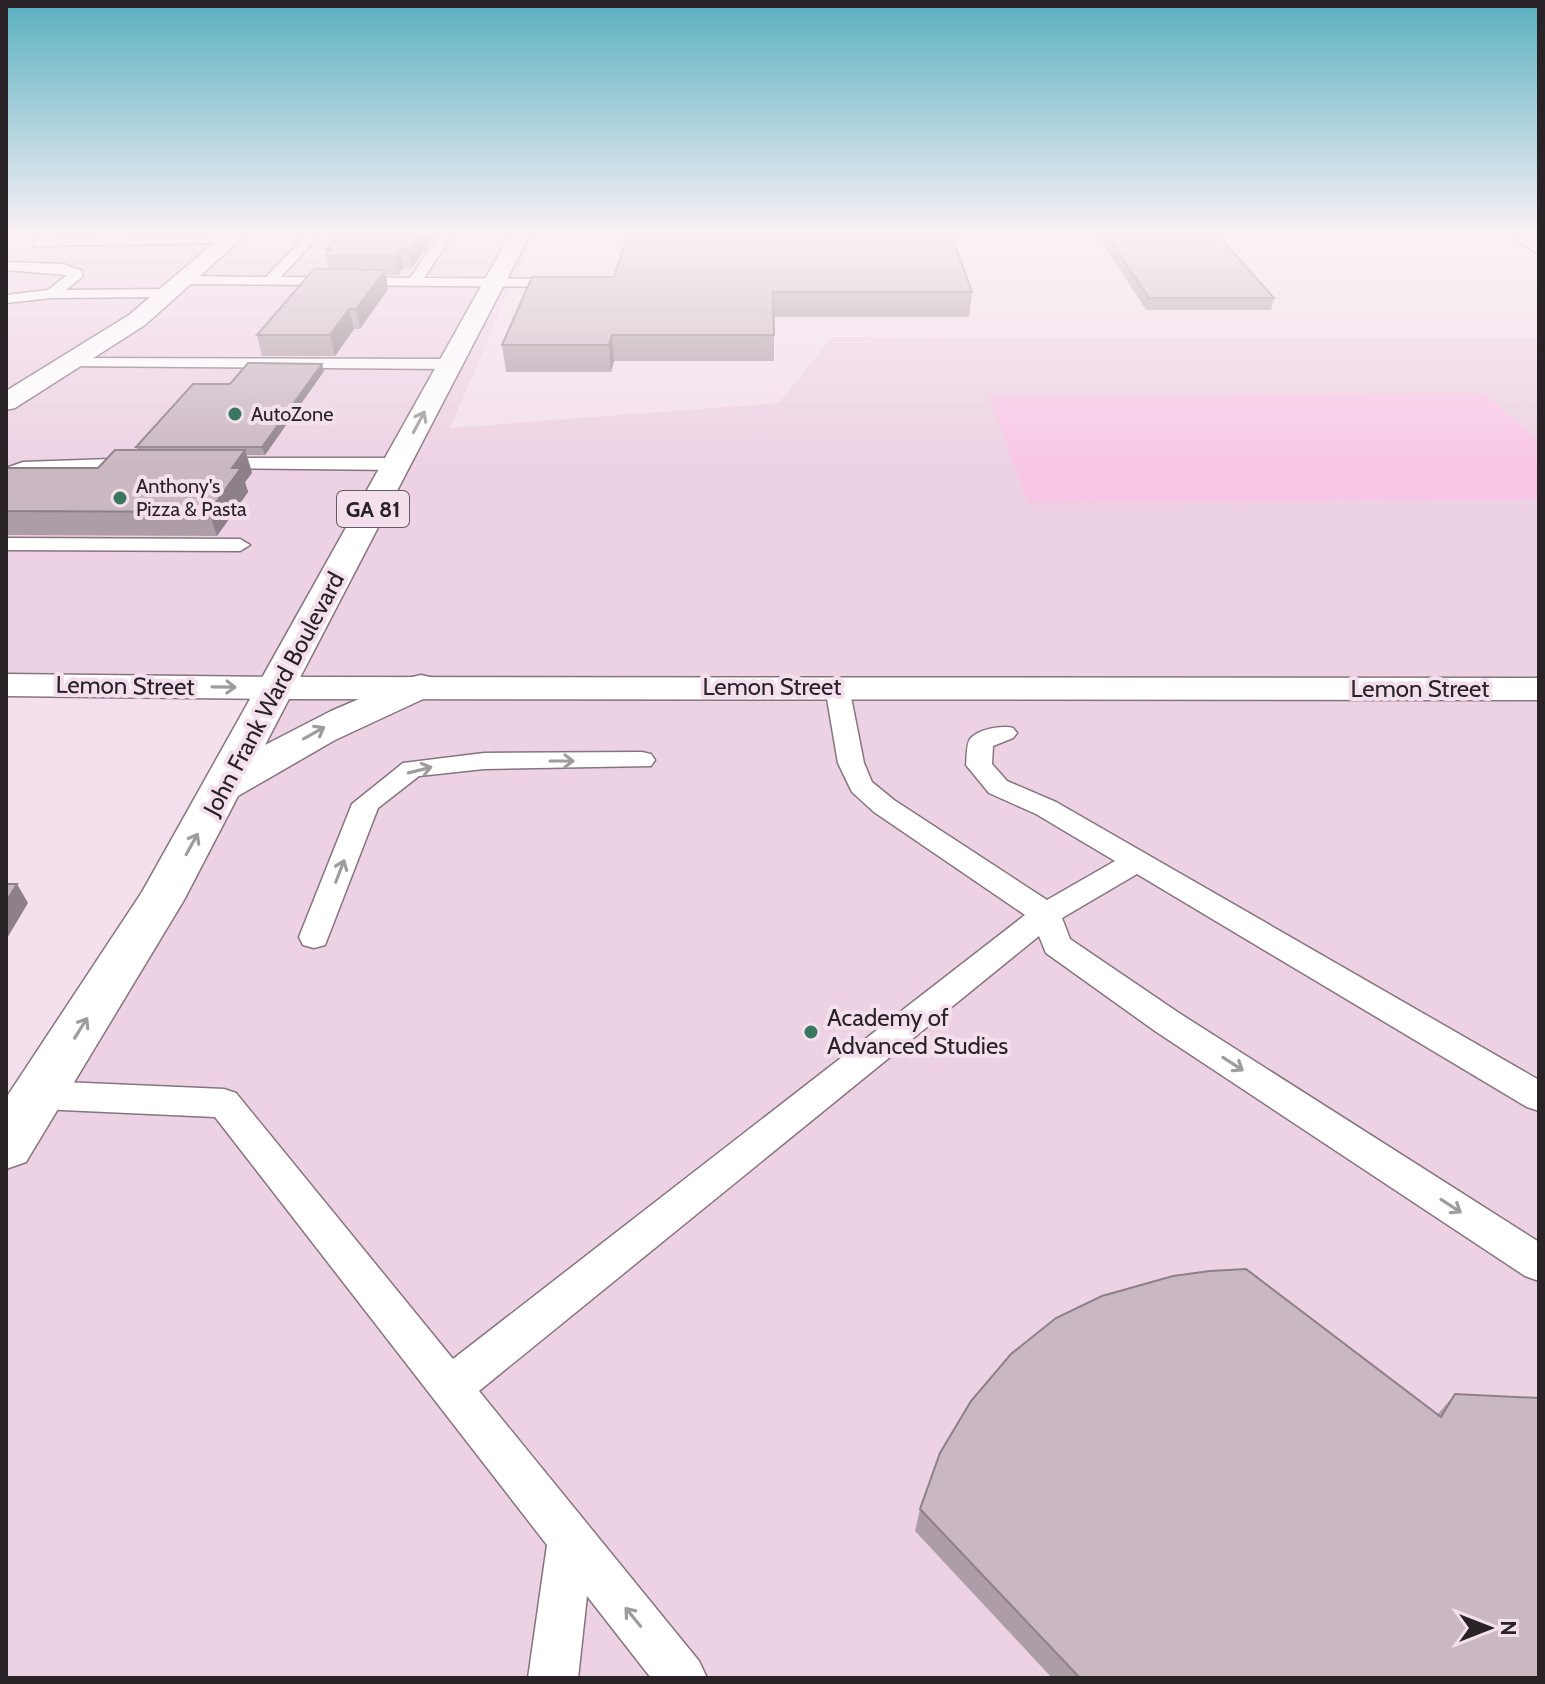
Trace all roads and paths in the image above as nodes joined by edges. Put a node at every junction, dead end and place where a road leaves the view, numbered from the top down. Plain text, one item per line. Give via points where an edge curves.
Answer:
1 (149, 310) edge
2 (479, 310) edge
3 (70, 363) junction
4 (450, 364) junction
5 (6, 402) edge
6 (157, 464) edge
7 (188, 464) edge
8 (397, 464) junction
9 (6, 475) edge
10 (6, 544) edge
11 (240, 545) dead end
12 (6, 685) edge
13 (421, 686) junction
14 (837, 687) junction
15 (278, 688) junction
16 (1539, 689) edge
17 (1004, 733) dead end
18 (642, 760) dead end
19 (224, 787) junction
20 (1138, 861) junction
21 (1046, 914) junction
22 (314, 937) dead end
23 (23, 1096) edge
24 (1539, 1097) edge
25 (6, 1145) edge
26 (1539, 1263) edge
27 (451, 1387) junction
28 (571, 1540) junction
29 (553, 1678) edge
30 (682, 1678) edge

1 - 3 main road
2 - 4 main road, John Frank Ward Boulevard / GA 81
3 - 4 lane
3 - 5 main road
8 -> 4 main road, John Frank Ward Boulevard / GA 81
6 - 9 lane via 23,468
7 - 8 lane
8 - 15 main road, John Frank Ward Boulevard / GA 81
10 - 11 lane
12 -> 15 main road, Lemon Street
13 - 14 main road, Lemon Street
13 - 15 main road, Lemon Street
19 -> 13 main road via 317,730
14 - 16 main road, Lemon Street
14 - 21 lane via 851,763 861,786
15 - 19 main road, John Frank Ward Boulevard / GA 81
17 - 20 lane via 981,742 979,765 998,787
22 -> 18 lane via 366,804 412,769 484,761
23 -> 19 main road, John Frank Ward Boulevard / GA 81 via 161,900
20 - 21 lane
20 - 24 lane
21 -> 26 lane via 1057,945
21 - 27 lane
23 - 25 main road, John Frank Ward Boulevard / GA 81
23 - 27 lane via 224,1103
27 - 28 lane
28 - 29 lane
30 -> 28 lane

